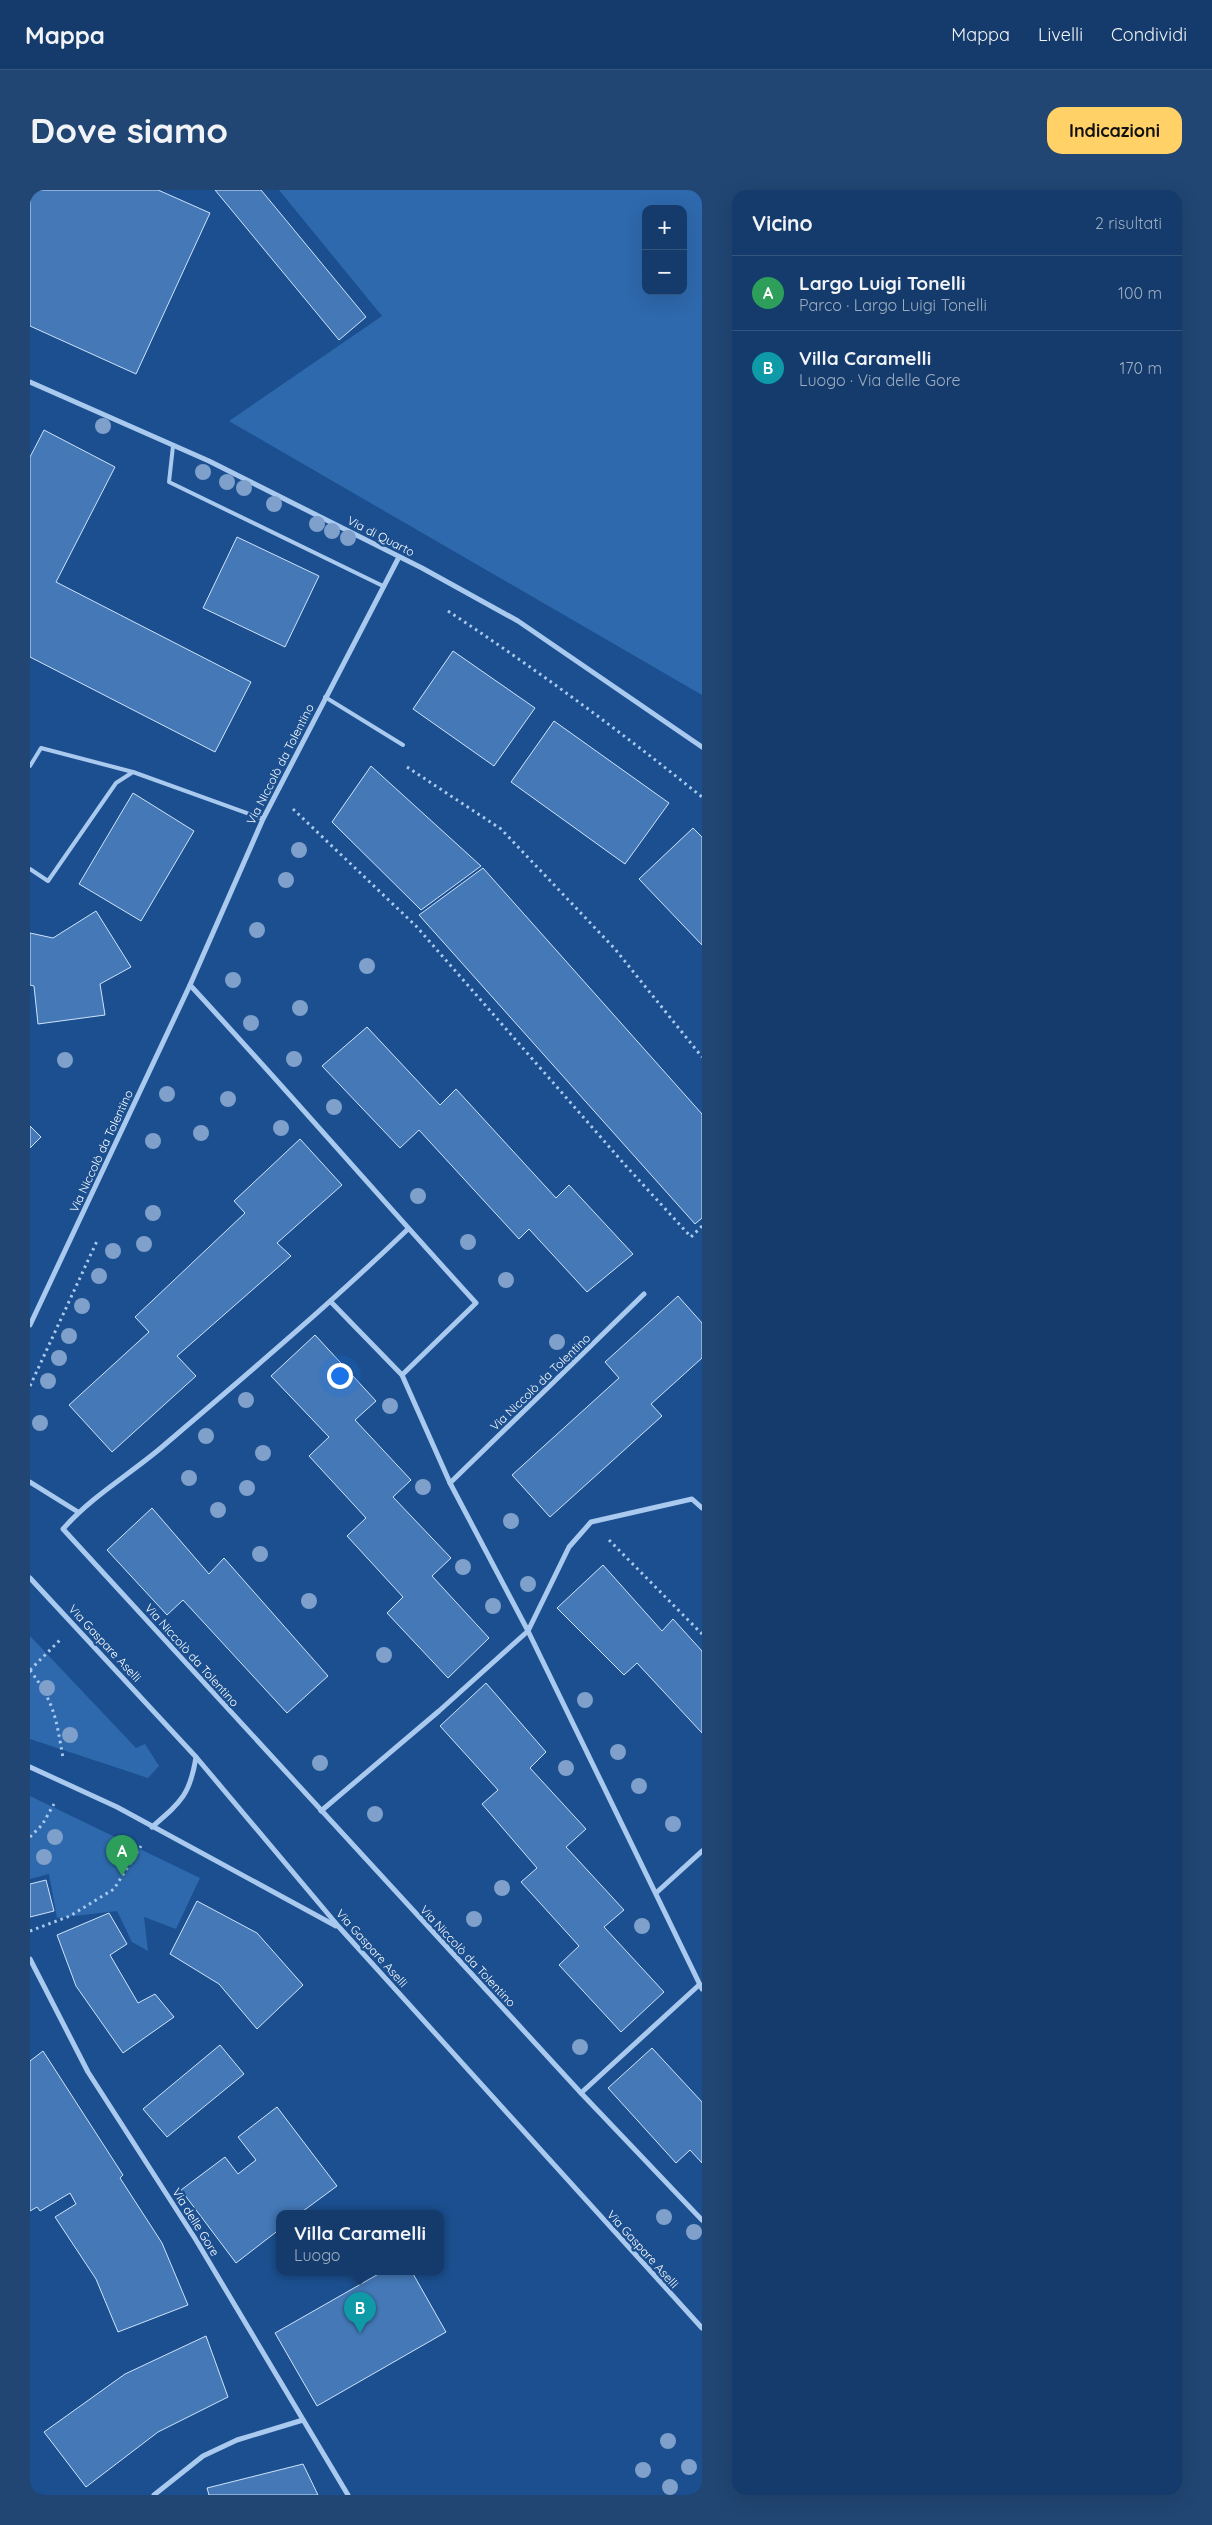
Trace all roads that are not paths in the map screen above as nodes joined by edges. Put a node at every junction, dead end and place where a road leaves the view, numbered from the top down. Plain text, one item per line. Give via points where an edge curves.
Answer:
1 (30, 382) edge
2 (173, 446) junction
3 (399, 557) junction
4 (383, 586) junction
5 (325, 697) junction
6 (403, 745) dead end
7 (702, 747) edge
8 (30, 766) edge
9 (133, 772) junction
10 (263, 819) junction
11 (30, 869) edge
12 (190, 985) junction
13 (408, 1229) junction
14 (644, 1294) dead end
15 (331, 1302) junction
16 (30, 1325) edge
17 (402, 1375) junction
18 (30, 1482) edge
19 (450, 1483) junction
20 (702, 1508) edge
21 (78, 1512) junction
22 (30, 1578) edge
23 (528, 1631) junction
24 (196, 1756) junction
25 (30, 1767) edge
26 (321, 1811) junction
27 (152, 1827) junction
28 (702, 1851) edge
29 (656, 1893) junction
30 (339, 1927) junction
31 (30, 1960) edge
32 (700, 1987) edge
33 (581, 2093) junction
34 (702, 2220) edge
35 (702, 2328) edge
36 (303, 2420) junction
37 (154, 2495) edge
38 (348, 2495) edge

1 - 2 street, Via di Quarto
2 - 3 street, Via di Quarto
2 - 4 lane via 169,482
3 - 4 street, Via Niccolò da Tolentino
3 - 7 street, Via di Quarto via 518,621
4 - 5 street, Via Niccolò da Tolentino
5 - 6 lane
5 - 10 street, Via Niccolò da Tolentino
8 - 9 lane via 41,748
9 - 10 lane
9 - 11 lane via 116,783 48,881
10 - 12 street, Via Niccolò da Tolentino
12 - 13 street via 295,1098
12 - 16 street, Via Niccolò da Tolentino
13 - 15 street, Via Niccolò da Tolentino
13 - 17 street via 476,1303
14 - 19 street, Via Niccolò da Tolentino
15 - 17 street
15 - 21 street, Via Niccolò da Tolentino via 134,1471
17 - 19 street
18 - 21 street
19 - 23 street
20 - 23 street via 692,1499 591,1522 569,1547
21 - 26 street, Via Niccolò da Tolentino via 63,1528
22 - 24 street, Via Gaspare Aselli
23 - 26 street
23 - 29 street
24 - 27 street via 187,1793
24 - 30 street, Via Gaspare Aselli
25 - 27 street via 117,1807
26 - 33 street, Via Niccolò da Tolentino
27 - 30 street
28 - 29 street
29 - 32 street
30 - 35 street, Via Gaspare Aselli
31 - 36 street, Via delle Gore via 88,2072 196,2240
32 - 33 street
33 - 34 street, Via Niccolò da Tolentino
36 - 37 street via 237,2440 203,2456
36 - 38 street, Via delle Gore

